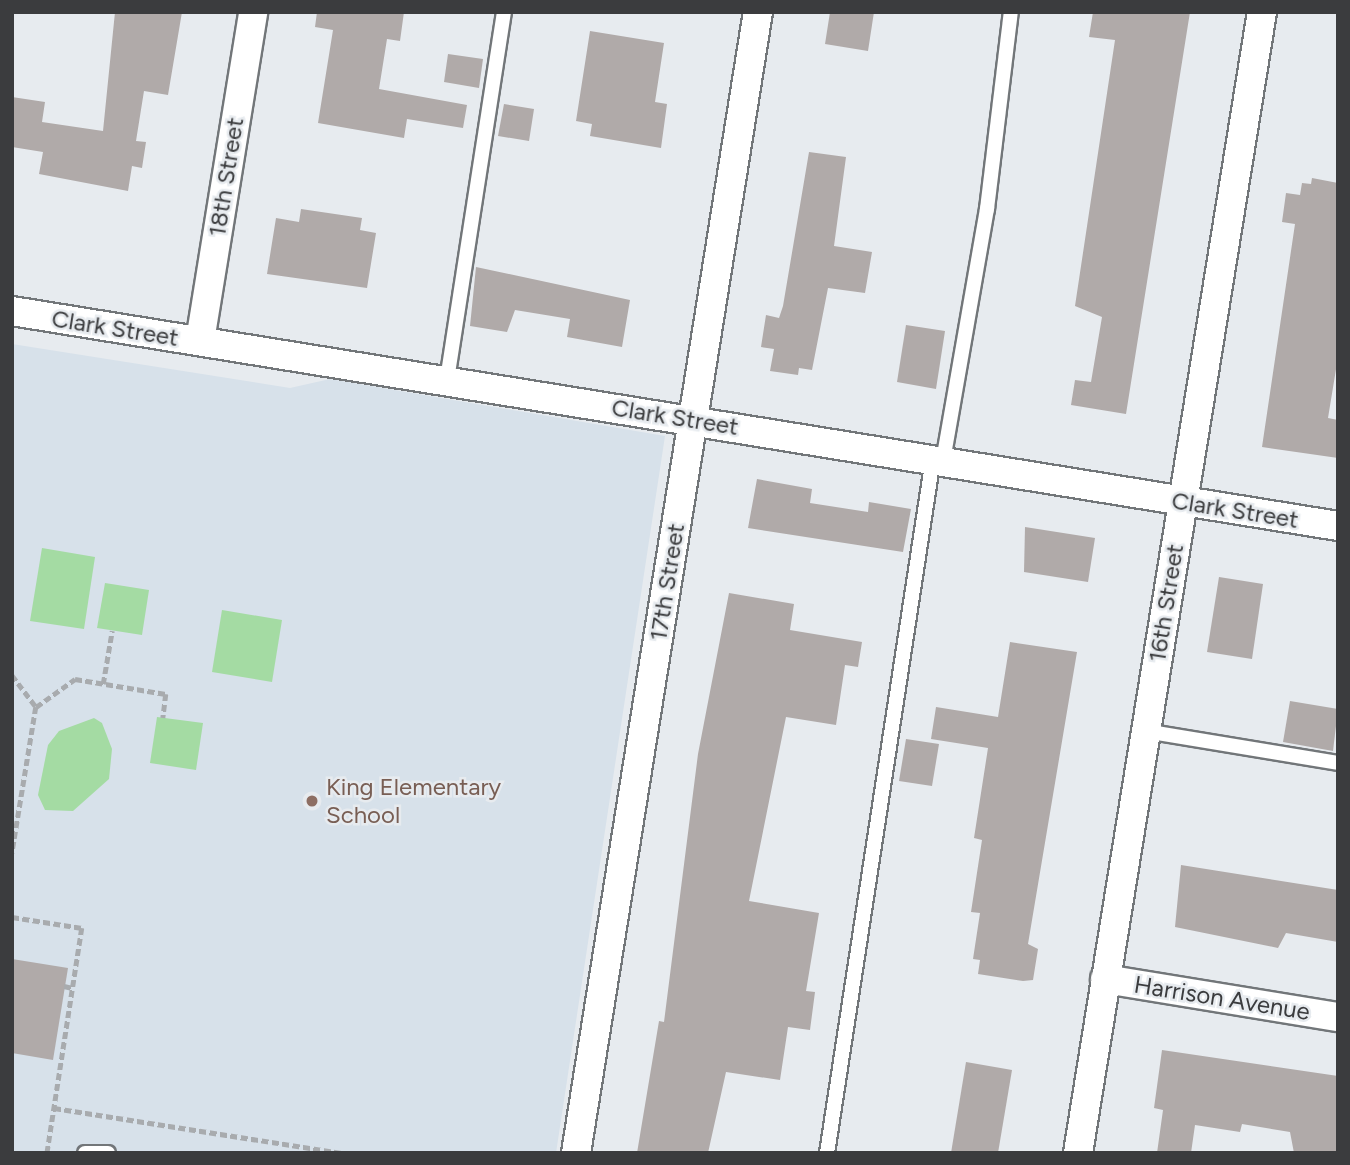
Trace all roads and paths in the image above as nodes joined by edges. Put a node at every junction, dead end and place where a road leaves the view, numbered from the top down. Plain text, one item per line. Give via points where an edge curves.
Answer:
1 (253, 12) edge
2 (504, 12) edge
3 (758, 12) edge
4 (1011, 12) edge
5 (1262, 12) edge
6 (12, 311) edge
7 (200, 341) junction
8 (447, 380) junction
9 (693, 419) junction
10 (938, 460) junction
11 (1182, 502) junction
12 (1338, 526) edge
13 (112, 631) dead end
14 (12, 675) edge
15 (103, 684) junction
16 (36, 707) junction
17 (163, 718) dead end
18 (1145, 731) junction
19 (1338, 763) edge
20 (12, 853) edge
21 (12, 917) edge
22 (1105, 979) junction
23 (64, 986) dead end
24 (73, 988) junction
25 (1338, 1017) edge
26 (54, 1108) junction
27 (47, 1153) edge
28 (85, 1153) edge
29 (107, 1153) edge
30 (342, 1153) edge
31 (576, 1153) edge
32 (827, 1153) edge
33 (1078, 1153) edge

1 - 7 street, 18th Street
2 - 8 lane
3 - 9 street, 17th Street
4 - 10 lane via 987,209
5 - 11 street, 16th Street
6 - 7 street, Clark Street
7 - 8 street, Clark Street
8 - 9 street, Clark Street
9 - 10 street, Clark Street
9 - 31 street, 17th Street
10 - 11 street, Clark Street
10 - 32 lane
11 - 12 street, Clark Street
11 - 18 street, 16th Street
13 - 15 path
14 - 16 path
15 - 16 path via 75,679
15 - 17 path via 166,694
16 - 20 path
18 - 19 lane
18 - 22 street, 16th Street
21 - 24 path via 82,929
22 - 25 street, Harrison Avenue
22 - 33 street, 16th Street
23 - 24 path
24 - 26 path
26 - 27 path
26 - 30 path
28 - 29 lane

